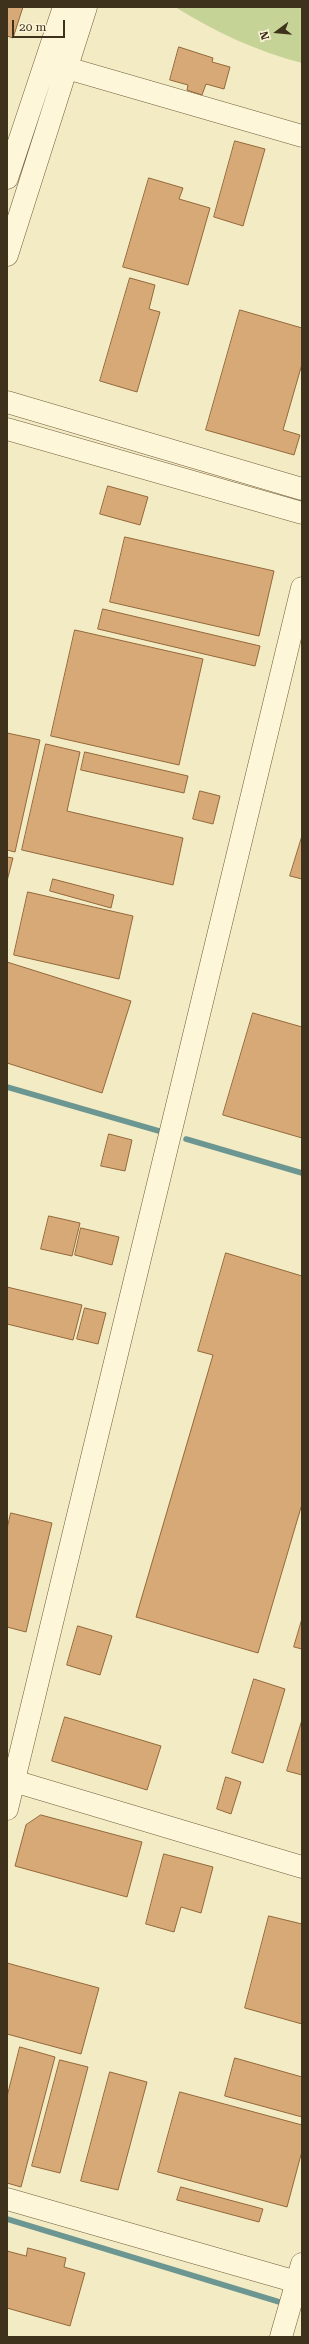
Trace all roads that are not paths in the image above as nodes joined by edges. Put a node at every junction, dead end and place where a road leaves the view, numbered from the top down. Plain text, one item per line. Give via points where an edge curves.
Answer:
1 (64, 7) edge
2 (86, 7) edge
3 (56, 64) junction
4 (302, 136) edge
5 (7, 178) edge
6 (7, 255) edge
7 (7, 402) edge
8 (7, 430) edge
9 (302, 489) edge
10 (302, 513) edge
11 (302, 588) edge
12 (10, 1780) edge
13 (7, 1809) edge
14 (302, 1867) edge
15 (7, 2199) edge
16 (299, 2273) edge
17 (281, 2337) edge

1 - 3 street
2 - 3 street
3 - 4 street
3 - 5 street
3 - 6 street
7 - 9 street
8 - 10 street
11 - 12 street
12 - 13 street
12 - 14 street
15 - 16 street
16 - 17 street

